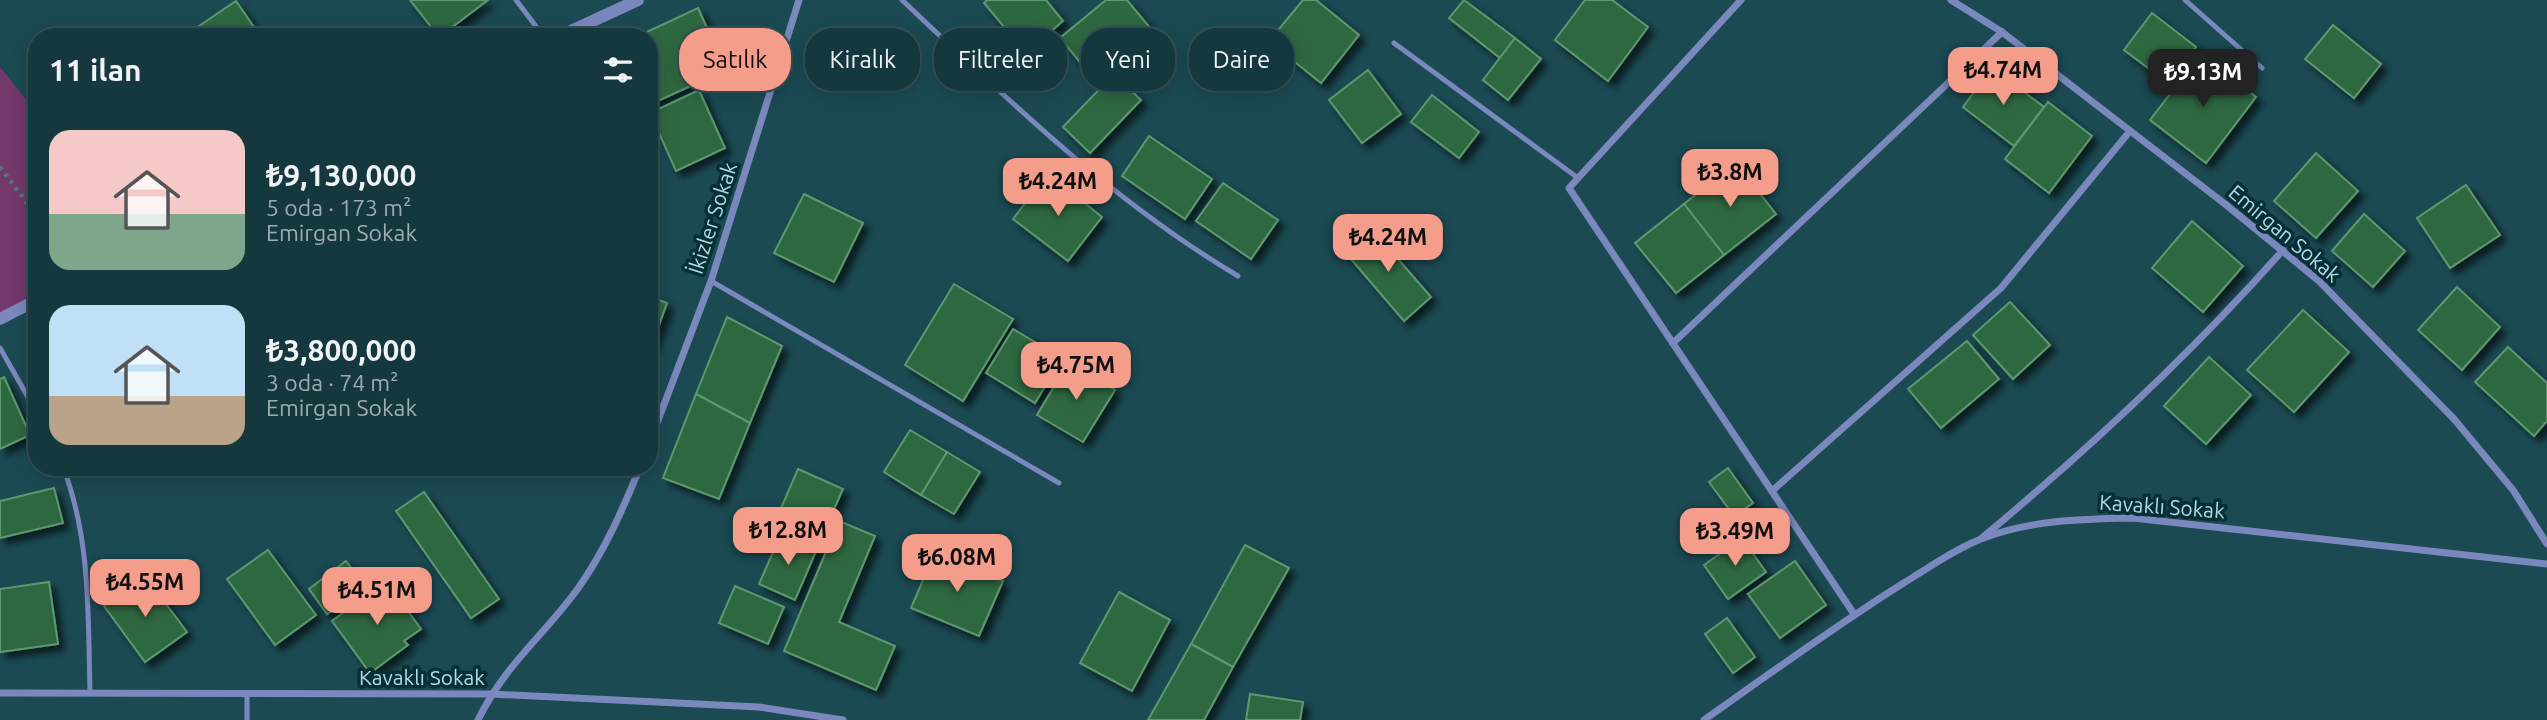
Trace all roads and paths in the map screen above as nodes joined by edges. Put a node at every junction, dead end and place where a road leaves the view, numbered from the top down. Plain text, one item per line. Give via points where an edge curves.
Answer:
1 (516, 0) edge
2 (638, 0) edge
3 (799, 0) edge
4 (902, 0) edge
5 (1741, 0) edge
6 (1951, 0) edge
7 (2185, 0) edge
8 (537, 28) edge
9 (577, 28) edge
10 (2001, 32) junction
11 (1394, 43) dead end
12 (2262, 68) dead end
13 (2130, 131) junction
14 (0, 167) edge
15 (1578, 178) junction
16 (28, 204) edge
17 (2283, 250) junction
18 (1238, 276) dead end
19 (710, 281) junction
20 (28, 305) edge
21 (0, 319) edge
22 (1674, 343) junction
23 (0, 348) edge
24 (28, 397) edge
25 (658, 417) edge
26 (66, 476) edge
27 (636, 476) edge
28 (1059, 483) dead end
29 (1772, 491) junction
30 (1980, 540) junction
31 (2547, 544) edge
32 (2547, 564) edge
33 (1854, 614) junction
34 (0, 693) edge
35 (90, 693) junction
36 (247, 694) junction
37 (491, 694) junction
38 (247, 720) edge
39 (478, 720) edge
40 (843, 720) edge
41 (1704, 720) edge

1 - 8 lane
2 - 9 street
3 - 19 street, İkizler Sokak
4 - 18 lane via 1125,201
5 - 15 street
6 - 10 street, Emirgan Sokak
7 - 12 lane
10 - 13 street, Emirgan Sokak
10 - 22 street
11 - 15 lane
13 - 17 street, Emirgan Sokak
13 - 29 street via 2001,288
14 - 16 path
15 - 22 street via 1569,188
17 - 30 street via 2211,330
17 - 31 street, Emirgan Sokak via 2454,419 2513,490
19 - 25 street, İkizler Sokak
19 - 28 lane
20 - 21 street
22 - 29 street
23 - 24 lane
26 - 35 lane via 84,552
27 - 37 street via 616,525 579,588
29 - 33 street
30 - 32 street, Kavaklı Sokak via 2035,524 2133,518
30 - 33 street, Kavaklı Sokak
33 - 41 street, Kavaklı Sokak
34 - 35 street, Kavaklı Sokak
35 - 36 street, Kavaklı Sokak
36 - 37 street, Kavaklı Sokak
36 - 38 lane
37 - 39 street
37 - 40 street, Kavaklı Sokak via 759,707

